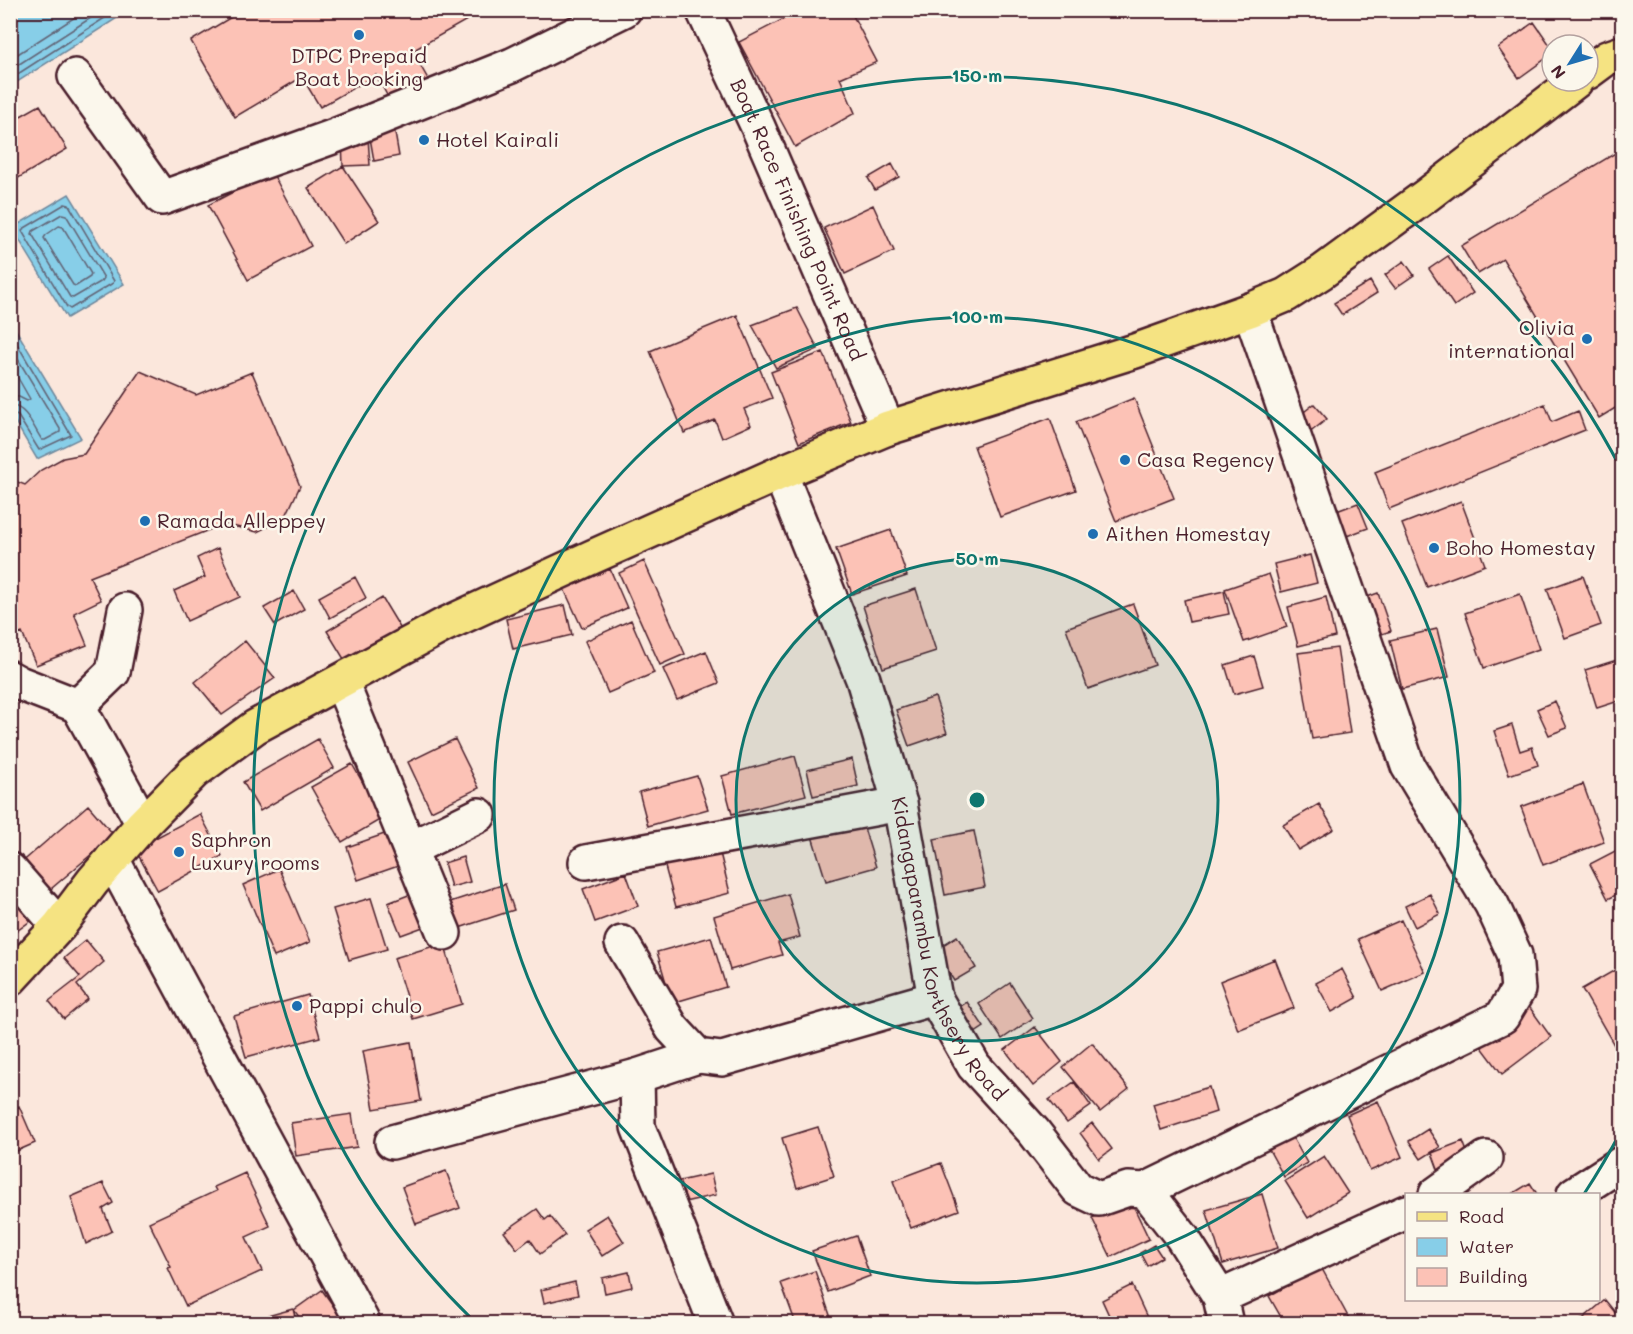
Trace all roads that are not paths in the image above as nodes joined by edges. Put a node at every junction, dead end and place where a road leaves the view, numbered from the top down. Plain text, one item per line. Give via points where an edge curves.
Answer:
1 (624, 10) edge
2 (703, 10) edge
3 (1623, 53) edge
4 (1600, 63) edge
5 (75, 76) dead end
6 (1560, 93) edge
7 (1250, 310) junction
8 (888, 428) junction
9 (780, 473) junction
10 (125, 610) dead end
11 (10, 678) edge
12 (341, 681) junction
13 (78, 706) junction
14 (900, 804) junction
15 (479, 815) dead end
16 (143, 824) junction
17 (410, 849) junction
18 (112, 859) junction
19 (585, 862) dead end
20 (10, 870) edge
21 (59, 926) junction
22 (444, 933) dead end
23 (622, 943) dead end
24 (10, 979) edge
25 (935, 998) junction
26 (698, 1056) junction
27 (638, 1076) junction
28 (392, 1142) dead end
29 (1486, 1158) dead end
30 (1623, 1163) edge
31 (1145, 1190) junction
32 (1437, 1193) edge
33 (1576, 1193) edge
34 (1405, 1213) edge
35 (1223, 1310) edge
36 (362, 1321) dead end
37 (716, 1323) edge

1 - 5 street via 512,65 162,198
2 - 8 street, Boat Race Finishing Point Road
3 - 4 main road
6 - 7 main road via 1322,272 1286,295
7 - 8 main road via 1135,351
7 - 31 street, Kidangaparambu Korthsery Road via 1408,766 1492,905 1515,955 1518,990 1503,1017
8 - 9 main road
9 - 12 main road via 444,625
9 - 14 street, Kidangaparambu Korthsery Road via 863,679
10 - 13 street via 113,672
11 - 13 street
12 - 16 main road via 255,727 194,772
12 - 17 street
13 - 16 street
14 - 19 street
14 - 25 street, Kidangaparambu Korthsery Road
15 - 17 street
16 - 18 main road
17 - 22 street
18 - 21 main road
18 - 36 street
20 - 21 street
21 - 24 main road
23 - 26 street via 672,1028
25 - 26 street via 722,1059
25 - 31 street, Kidangaparambu Korthsery Road via 974,1066 1034,1132 1078,1189 1099,1199 1128,1190
26 - 27 street
27 - 28 street
27 - 37 street via 638,1127
29 - 32 street
30 - 33 street
31 - 35 street via 1182,1237
34 - 35 street

